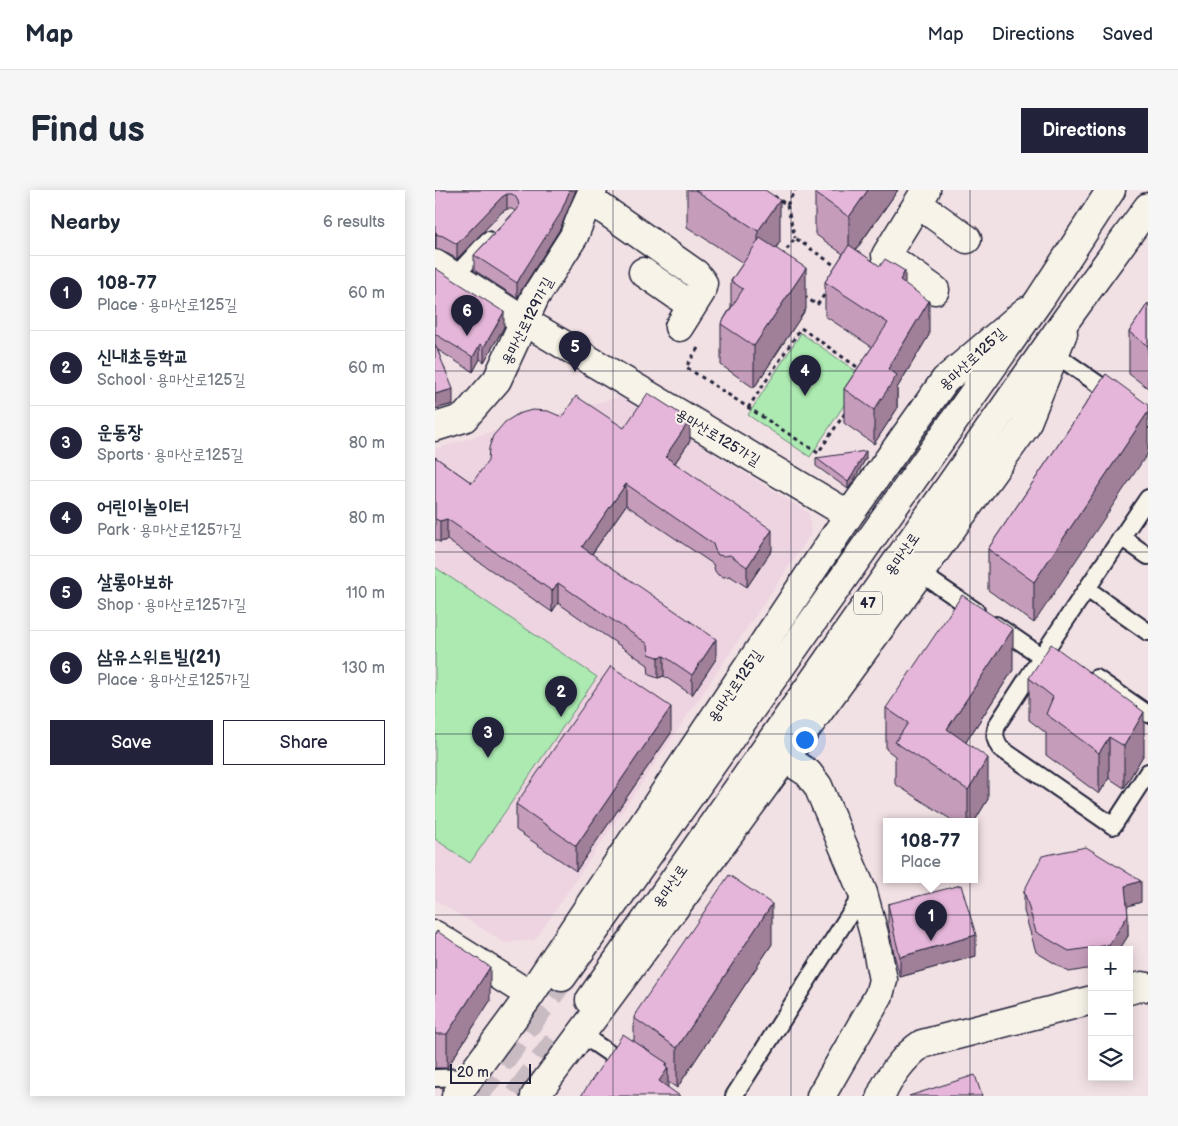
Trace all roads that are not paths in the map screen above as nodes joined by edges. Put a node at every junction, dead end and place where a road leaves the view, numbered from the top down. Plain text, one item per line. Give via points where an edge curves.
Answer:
1 (1105, 192) edge
2 (591, 195) edge
3 (922, 197) edge
4 (1148, 207) edge
5 (502, 226) edge
6 (967, 239) dead end
7 (445, 270) edge
8 (643, 272) dead end
9 (935, 290) dead end
10 (1040, 299) junction
11 (1068, 317) junction
12 (524, 321) junction
13 (1055, 354) junction
14 (1148, 419) edge
15 (435, 427) edge
16 (1148, 498) edge
17 (849, 515) junction
18 (1121, 537) junction
19 (1148, 556) edge
20 (920, 573) junction
21 (1087, 589) junction
22 (1148, 632) edge
23 (1045, 650) junction
24 (1064, 655) edge
25 (1087, 672) edge
26 (1148, 714) edge
27 (785, 758) junction
28 (1148, 772) edge
29 (863, 893) junction
30 (435, 935) edge
31 (562, 977) tunnel mouth
32 (1148, 987) edge
33 (1133, 989) edge
34 (530, 994) junction
35 (590, 1000) dead end
36 (1088, 1001) edge
37 (581, 1034) junction
38 (639, 1074) edge
39 (435, 1078) edge
40 (463, 1086) edge
41 (535, 1096) edge
42 (734, 1096) edge
43 (821, 1096) edge
44 (881, 1096) edge

1 - 10 street, 47
2 - 8 street via 696,274 703,283 685,317
2 - 12 street, 용마산로129가길 via 574,236 535,297
3 - 6 street
3 - 9 street via 885,255
4 - 11 street, 용마산로 / 47
5 - 7 lane
7 - 12 street, 용마산로125가길
10 - 17 street, 용마산로125길 via 945,380
10 - 31 street, 47
11 - 13 street
11 - 35 street, 용마산로 / 47
12 - 15 street, 용마산로129가길 via 497,380 464,418
12 - 17 street, 용마산로125가길
13 - 14 lane
13 - 20 street via 1025,427
16 - 18 lane
17 - 34 street, 용마산로125길
18 - 19 lane
18 - 21 lane
20 - 23 lane
20 - 27 street
21 - 22 lane
21 - 23 lane
23 - 24 lane
23 - 28 lane via 997,725 995,741 1000,748 1113,826
25 - 26 lane
27 - 29 street via 808,773 818,786
27 - 37 street
29 - 42 lane
29 - 43 street via 883,980 879,995
30 - 34 street
32 - 33 street
34 - 40 street, 용마산로125길
36 - 44 street via 921,1044 897,1069
37 - 38 lane
37 - 41 street
39 - 40 lane

